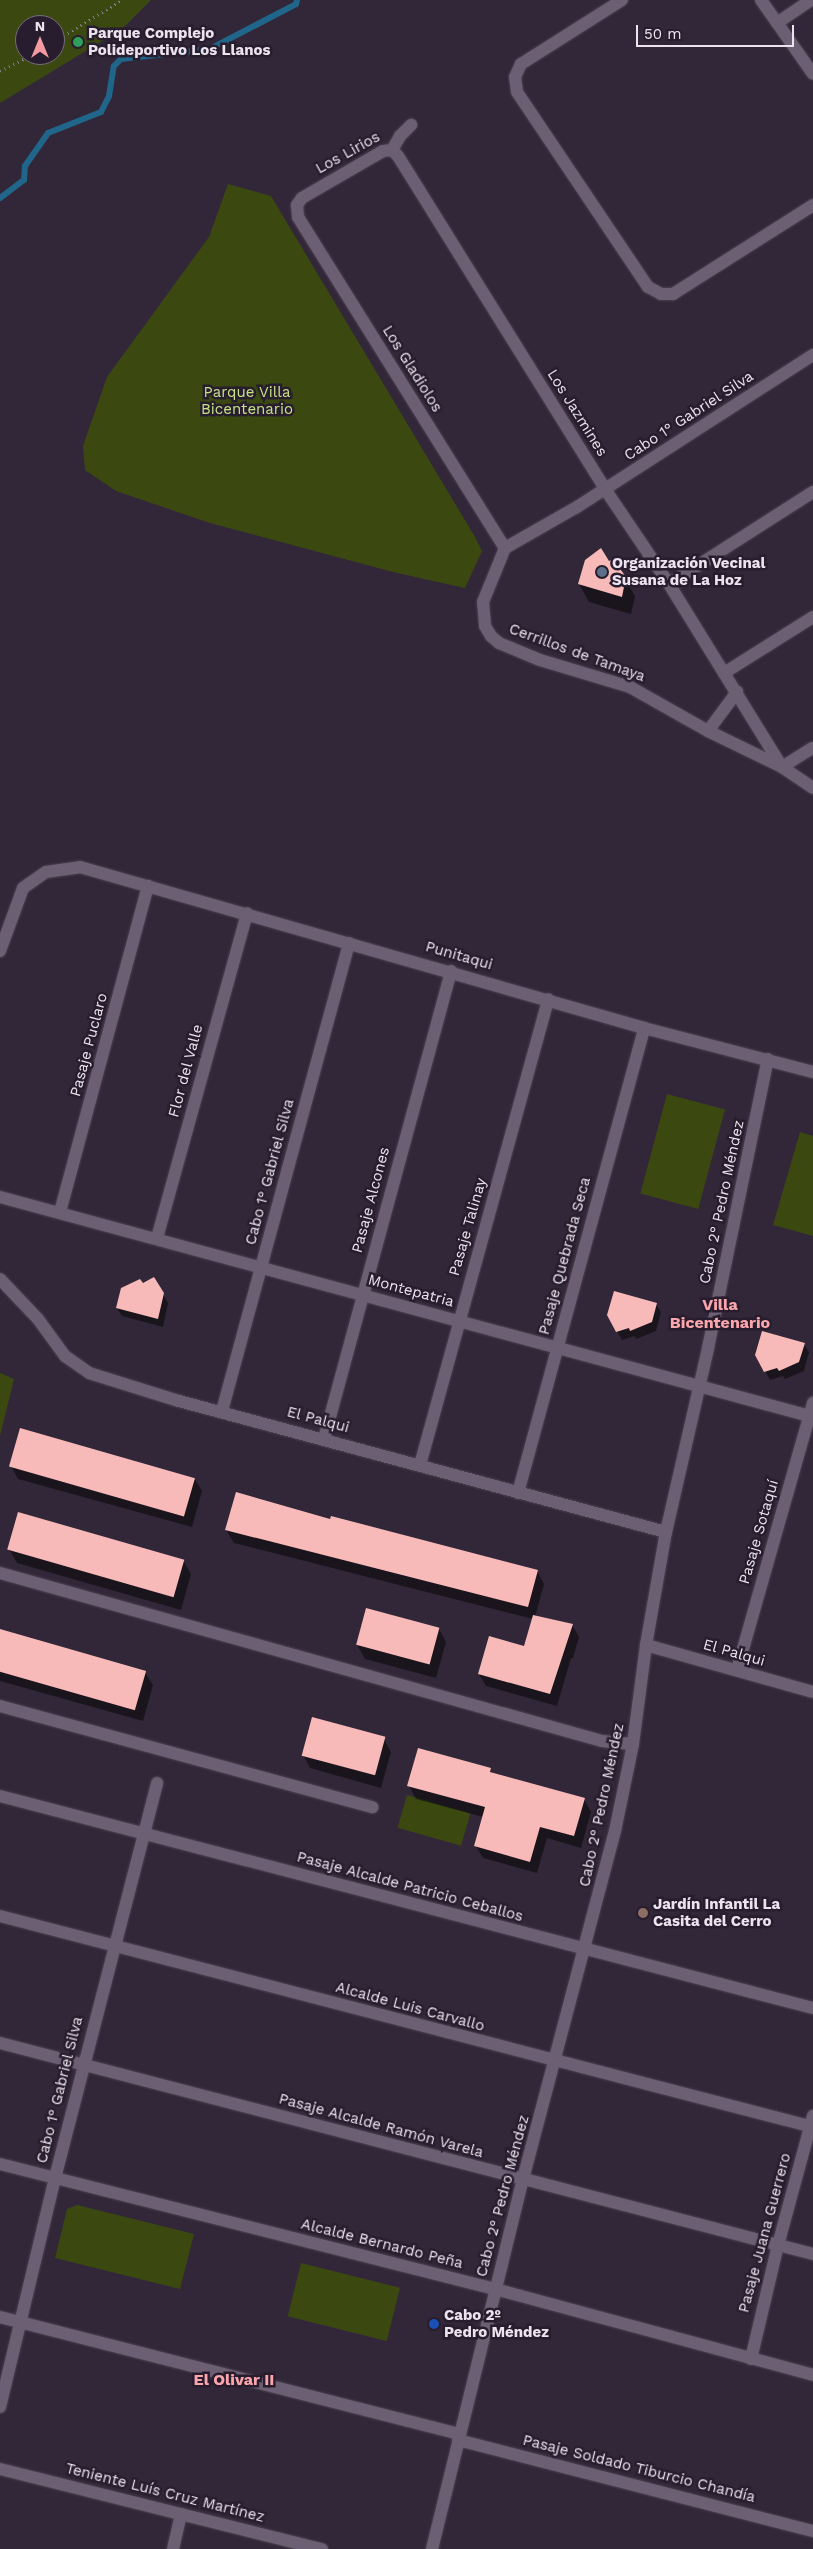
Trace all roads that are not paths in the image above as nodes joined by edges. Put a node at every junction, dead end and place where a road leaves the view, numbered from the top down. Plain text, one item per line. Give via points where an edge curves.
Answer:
1 (622, 0) edge
2 (761, 0) edge
3 (811, 0) edge
4 (777, 23) junction
5 (813, 74) edge
6 (411, 125) dead end
7 (392, 150) junction
8 (297, 205) joint
9 (813, 205) edge
10 (813, 356) edge
11 (606, 489) junction
12 (813, 492) edge
13 (505, 548) junction
14 (669, 584) junction
15 (813, 617) edge
16 (724, 673) junction
17 (737, 692) junction
18 (708, 731) junction
19 (813, 748) edge
20 (782, 767) junction
21 (813, 788) edge
22 (148, 886) junction
23 (246, 913) junction
24 (350, 943) junction
25 (0, 951) edge
26 (451, 971) junction
27 (548, 999) junction
28 (644, 1028) junction
29 (768, 1059) junction
30 (813, 1072) edge
31 (0, 1197) edge
32 (60, 1212) junction
33 (157, 1238) junction
34 (261, 1267) junction
35 (0, 1279) edge
36 (362, 1295) junction
37 (458, 1321) junction
38 (557, 1348) junction
39 (699, 1386) junction
40 (222, 1411) junction
41 (812, 1412) edge
42 (324, 1438) junction
43 (420, 1465) junction
44 (518, 1493) junction
45 (666, 1532) junction
46 (0, 1573) edge
47 (646, 1645) junction
48 (737, 1670) junction
49 (813, 1692) edge
50 (0, 1706) edge
51 (633, 1744) junction
52 (157, 1783) dead end
53 (0, 1796) edge
54 (374, 1807) dead end
55 (143, 1834) junction
56 (0, 1916) edge
57 (114, 1946) junction
58 (585, 1949) junction
59 (813, 2008) edge
60 (0, 2043) edge
61 (555, 2060) junction
62 (84, 2065) junction
63 (812, 2124) edge
64 (0, 2164) edge
65 (55, 2178) junction
66 (523, 2179) junction
67 (778, 2245) junction
68 (813, 2254) edge
69 (495, 2290) junction
70 (0, 2317) edge
71 (21, 2323) junction
72 (751, 2359) junction
73 (813, 2375) edge
74 (0, 2407) edge
75 (459, 2437) junction
76 (0, 2469) edge
77 (181, 2514) junction
78 (813, 2531) edge
79 (173, 2549) edge
80 (322, 2549) edge
81 (432, 2549) edge

1 - 9 street via 521,64 515,77 517,92 648,287 661,294 673,294
2 - 4 street
3 - 4 street
4 - 5 street
6 - 7 street, Los Lirios
7 - 8 street, Los Lirios via 383,151 310,193
7 - 11 street, Los Jazmines
8 - 13 street, Los Gladiolos via 298,217
10 - 11 street, Cabo 1° Gabriel Silva
11 - 13 street, Cabo 1° Gabriel Silva
11 - 14 street, Los Jazmines
12 - 14 street
13 - 18 street, Cerrillos de Tamaya via 483,602 485,626 491,636 540,660 630,687
14 - 16 street, Los Jazmines
15 - 16 street
16 - 17 street, Los Jazmines
17 - 18 street
17 - 20 street, Los Jazmines
18 - 20 street, Cerrillos de Tamaya
19 - 20 street
20 - 21 street, Cerrillos de Tamaya
22 - 23 street, Punitaqui
22 - 25 street, Punitaqui via 80,867 46,872 23,888
22 - 32 street, Pasaje Puclaro
23 - 24 street, Punitaqui
23 - 33 street, Flor del Valle
24 - 26 street, Punitaqui
24 - 34 street, Cabo 1° Gabriel Silva
26 - 27 street, Punitaqui
26 - 36 street, Pasaje Alcones
27 - 28 street, Punitaqui
27 - 37 street, Pasaje Talinay
28 - 29 street, Punitaqui
28 - 38 street, Pasaje Quebrada Seca
29 - 30 street, Punitaqui
29 - 39 street, Cabo 2° Pedro Méndez
31 - 32 street, Montepatria
32 - 33 street, Montepatria
33 - 34 street, Montepatria
34 - 36 street, Montepatria
34 - 40 street, Cabo 1° Gabriel Silva
35 - 40 street, El Palqui via 27,1306 76,1366 102,1378
36 - 37 street, Montepatria
36 - 42 street, Pasaje Alcones
37 - 38 street, Montepatria
37 - 43 street, Pasaje Talinay
38 - 39 street, Montepatria
38 - 44 street, Pasaje Quebrada Seca
39 - 41 street, Montepatria
39 - 45 street, Cabo 2° Pedro Méndez
40 - 42 street, El Palqui
41 - 48 street, Pasaje Sotaquí
42 - 43 street, El Palqui
43 - 44 street, El Palqui
44 - 45 street, El Palqui
45 - 47 street, Cabo 2° Pedro Méndez
46 - 51 street via 602,1741
47 - 48 street, El Palqui
47 - 51 street, Cabo 2° Pedro Méndez
48 - 49 street, El Palqui
50 - 54 street
51 - 58 street, Cabo 2° Pedro Méndez
52 - 55 street, Cabo 1° Gabriel Silva
53 - 55 street, Pasaje Alcalde Patricio Ceballos
55 - 57 street, Cabo 1° Gabriel Silva
55 - 58 street, Pasaje Alcalde Patricio Ceballos
56 - 57 street, Alcalde Luis Carvallo
57 - 61 street, Alcalde Luis Carvallo
57 - 62 street, Cabo 1° Gabriel Silva
58 - 59 street, Pasaje Alcalde Patricio Ceballos
58 - 61 street, Cabo 2° Pedro Méndez
60 - 62 street, Pasaje Alcalde Ramón Varela
61 - 63 street, Alcalde Luis Carvallo
61 - 66 street, Cabo 2° Pedro Méndez
62 - 65 street, Cabo 1° Gabriel Silva
62 - 66 street, Pasaje Alcalde Ramón Varela
63 - 67 street, Pasaje Juana Guerrero
64 - 65 street, Alcalde Bernardo Peña
65 - 69 street, Alcalde Bernardo Peña
65 - 71 street, Cabo 1° Gabriel Silva
66 - 67 street, Pasaje Alcalde Ramón Varela
66 - 69 street, Cabo 2° Pedro Méndez
67 - 68 street, Pasaje Alcalde Ramón Varela
67 - 72 street, Pasaje Juana Guerrero
69 - 72 street, Alcalde Bernardo Peña
69 - 75 street, Cabo 2° Pedro Méndez
70 - 71 street, Pasaje Soldado Tiburcio Chandía
71 - 74 street, Cabo 1° Gabriel Silva
71 - 75 street, Pasaje Soldado Tiburcio Chandía
72 - 73 street, Alcalde Bernardo Peña
75 - 78 street, Pasaje Soldado Tiburcio Chandía
75 - 81 street, Cabo 2° Pedro Méndez
76 - 77 street, Teniente Luís Cruz Martínez
77 - 79 street
77 - 80 street, Teniente Luís Cruz Martínez

